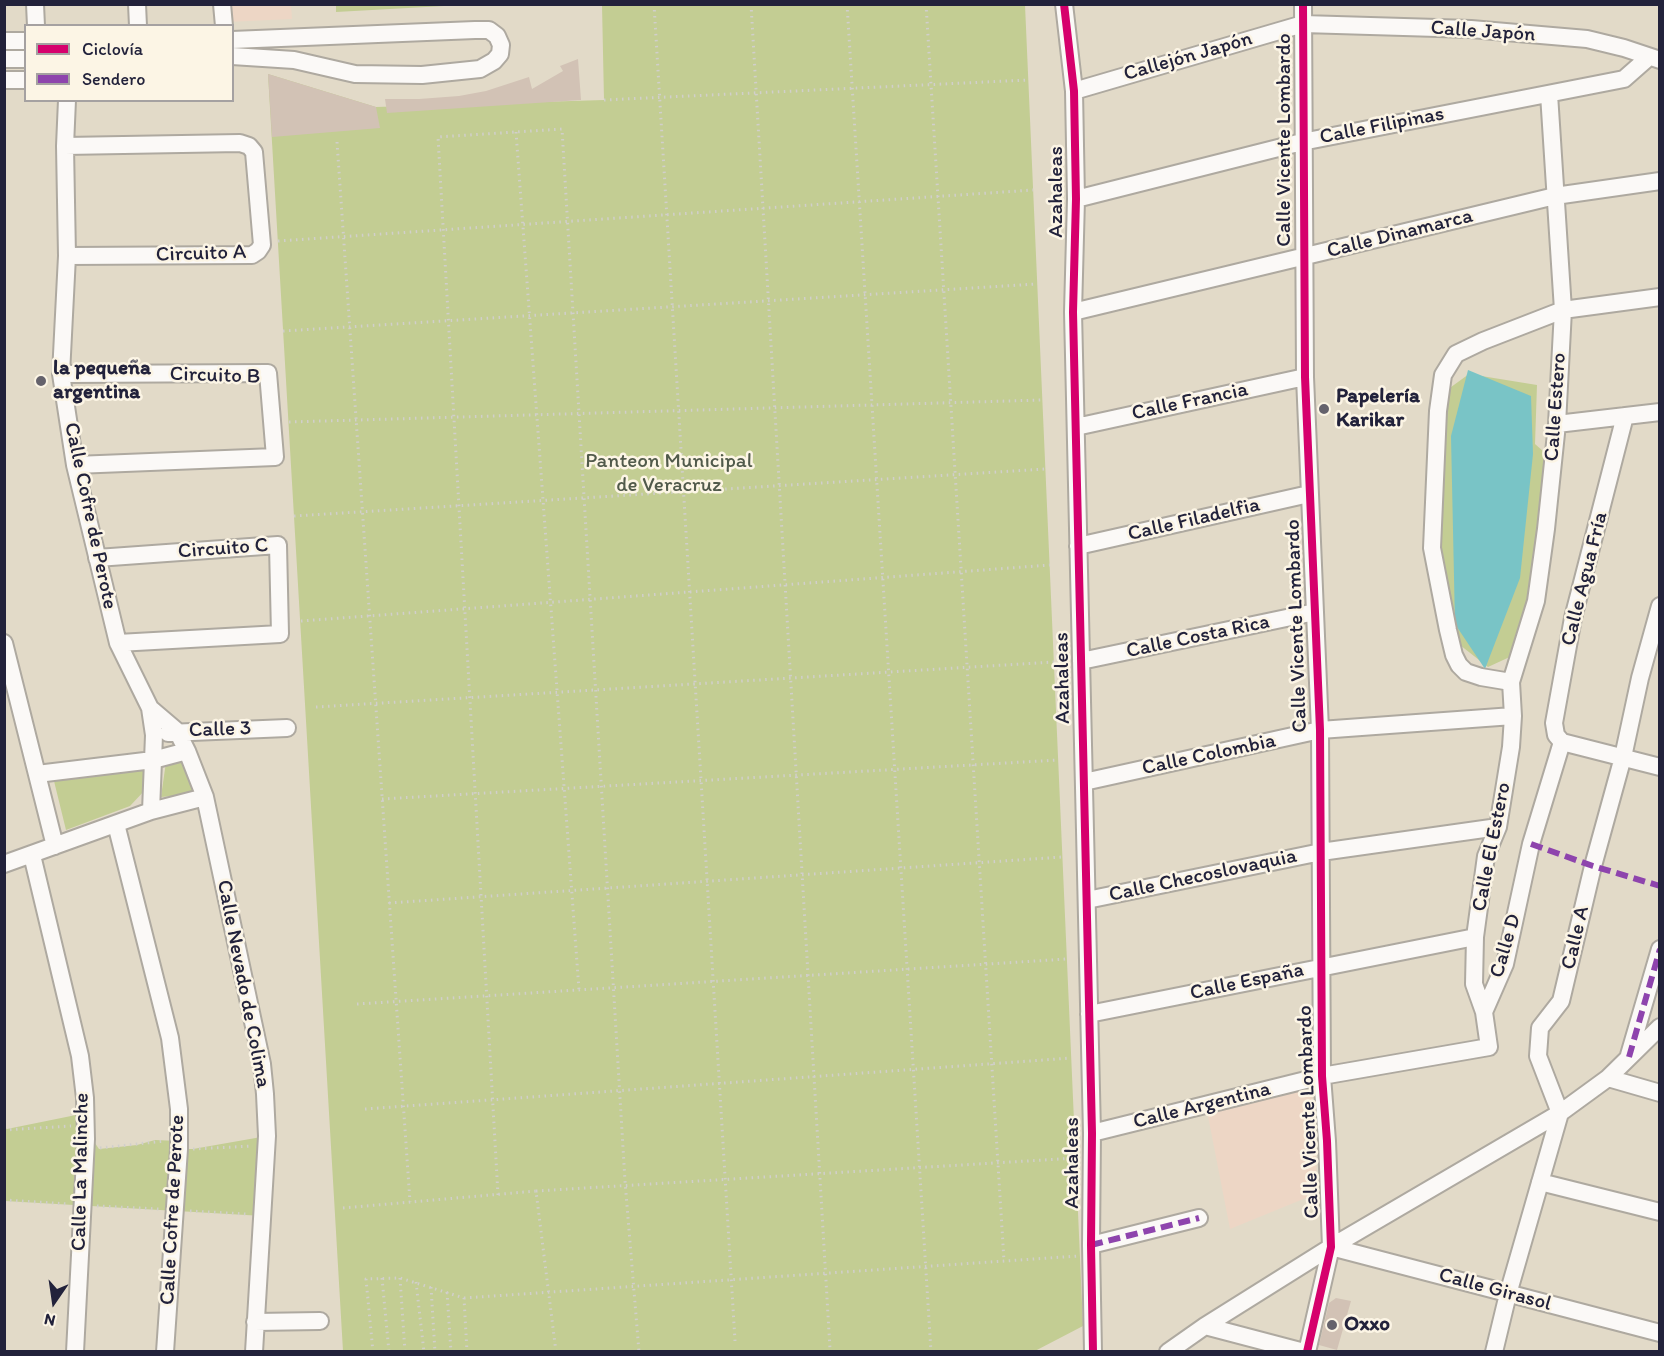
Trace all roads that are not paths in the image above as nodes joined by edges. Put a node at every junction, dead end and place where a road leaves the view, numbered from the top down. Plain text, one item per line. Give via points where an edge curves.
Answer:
1 (35, 4) edge
2 (137, 4) edge
3 (222, 4) edge
4 (1064, 4) edge
5 (1303, 4) edge
6 (36, 24) edge
7 (138, 24) edge
8 (224, 24) edge
9 (1303, 24) junction
10 (234, 40) edge
11 (4, 41) edge
12 (24, 41) edge
13 (234, 56) edge
14 (24, 59) edge
15 (1654, 59) edge
16 (4, 60) edge
17 (4, 80) edge
18 (24, 80) edge
19 (1074, 91) junction
20 (1549, 94) junction
21 (67, 102) edge
22 (1302, 142) junction
23 (64, 146) junction
24 (1659, 181) edge
25 (1555, 196) junction
26 (1076, 199) junction
27 (67, 256) junction
28 (1303, 258) junction
29 (1659, 297) edge
30 (1563, 310) junction
31 (1072, 312) junction
32 (61, 374) junction
33 (1305, 377) junction
34 (1659, 412) edge
35 (1625, 416) junction
36 (1557, 424) junction
37 (1076, 427) junction
38 (75, 465) junction
39 (1309, 494) junction
40 (1078, 546) junction
41 (97, 558) junction
42 (1659, 606) edge
43 (1315, 612) junction
44 (4, 643) edge
45 (118, 643) junction
46 (1081, 661) junction
47 (1511, 682) junction
48 (150, 708) junction
49 (1514, 716) junction
50 (287, 728) dead end
51 (1320, 730) junction
52 (177, 731) junction
53 (154, 735) junction
54 (1562, 742) junction
55 (187, 751) junction
56 (1623, 757) junction
57 (153, 760) junction
58 (1659, 767) edge
59 (37, 774) junction
60 (1084, 783) junction
61 (204, 797) junction
62 (151, 811) junction
63 (116, 824) junction
64 (1498, 827) junction
65 (55, 846) junction
66 (1321, 852) junction
67 (32, 855) junction
68 (4, 864) edge
69 (1087, 900) junction
70 (1475, 937) junction
71 (1659, 949) edge
72 (1322, 966) junction
73 (1485, 1012) junction
74 (1089, 1014) junction
75 (1659, 1026) edge
76 (1489, 1047) joint
77 (1629, 1057) junction
78 (1322, 1076) junction
79 (1608, 1078) junction
80 (1659, 1093) edge
81 (1560, 1113) junction
82 (1092, 1133) junction
83 (1540, 1182) junction
84 (1659, 1212) edge
85 (1199, 1218) dead end
86 (1331, 1247) junction
87 (1085, 1250) junction
88 (1508, 1294) junction
89 (320, 1321) dead end
90 (255, 1322) junction
91 (1205, 1326) junction
92 (1659, 1333) edge
93 (75, 1352) edge
94 (165, 1352) edge
95 (254, 1352) edge
96 (1093, 1352) edge
97 (1168, 1352) edge
98 (1306, 1352) edge
99 (1494, 1352) edge

1 - 6 street
2 - 7 street
3 - 8 street
4 - 19 street, Azahaleas
5 - 9 street, Calle Vicente Lombardo
9 - 15 street, Calle Japón via 1587,39
9 - 19 street, Callejón Japón
9 - 22 street, Calle Vicente Lombardo
10 - 13 street via 489,30 501,45 494,61 480,69 422,75 355,74 294,60
11 - 12 street
14 - 16 street
15 - 20 street, Calle Filipinas via 1624,78
17 - 18 street
19 - 26 street, Azahaleas
20 - 22 street, Calle Filipinas
20 - 25 street, Calle Estero
21 - 23 street, Calle Cofre de Perote
22 - 26 street, Calle Filipinas
22 - 28 street, Calle Vicente Lombardo
23 - 27 street, Calle Cofre de Perote
23 - 27 street, Circuito A via 249,146 254,152 262,245 252,255
24 - 25 street, Calle Dinamarca
25 - 28 street, Calle Dinamarca
25 - 30 street, Calle Estero
26 - 31 street, Azahaleas
27 - 32 street, Calle Cofre de Perote
28 - 31 street, Calle Dinamarca
28 - 33 street, Calle Vicente Lombardo
29 - 30 street
30 - 36 street, Calle Estero
30 - 47 street via 1456,354 1443,375 1432,548 1448,630 1459,665 1466,672
31 - 37 street, Azahaleas
32 - 38 street, Calle Cofre de Perote
32 - 38 street, Circuito B via 268,373 275,457
33 - 37 street, Calle Francia
33 - 39 street, Calle Vicente Lombardo
34 - 35 street
35 - 36 street
35 - 54 street, Calle Agua Fría via 1573,618 1554,723
36 - 47 street, Calle Estero via 1536,601
37 - 40 street, Azahaleas
38 - 41 street, Calle Cofre de Perote
39 - 40 street, Calle Filadelfia
39 - 43 street, Calle Vicente Lombardo
40 - 46 street, Azahaleas
41 - 45 street, Calle Cofre de Perote
41 - 45 street, Circuito C via 278,545 280,634
42 - 56 street, Calle A
43 - 46 street, Calle Costa Rica
43 - 51 street, Calle Vicente Lombardo
44 - 59 street
45 - 48 street, Calle Cofre de Perote
46 - 60 street, Azahaleas
47 - 49 street, Calle Estero
48 - 52 street, Calle Cofre de Perote
48 - 53 street, Calle Cofre de Perote
49 - 51 street, Calle Colombia
49 - 64 street, Calle El Estero
50 - 52 street, Calle 3
51 - 60 street, Calle Colombia
51 - 66 street, Calle Vicente Lombardo
52 - 53 street, Calle 3
52 - 55 street, Calle Nevado de Colima
53 - 57 street, Calle Cofre de Perote
54 - 56 street
54 - 73 street, Calle D via 1531,844 1504,964
55 - 57 street
55 - 61 street, Calle Nevado de Colima
56 - 58 street
56 - 81 street, Calle A via 1561,1001 1540,1028 1538,1056
57 - 59 street
57 - 62 street, Calle Cofre de Perote
59 - 65 street
60 - 69 street, Azahaleas
61 - 62 street
61 - 90 street, Calle Nevado de Colima via 262,1064 265,1094 263,1216
62 - 63 street
63 - 65 street
63 - 94 street, Calle Cofre de Perote via 170,1038 179,1109
64 - 66 street, Calle Checoslovaquia
64 - 70 street, Calle El Estero via 1486,856
65 - 67 street
66 - 69 street, Calle Checoslovaquia
66 - 72 street, Calle Vicente Lombardo
67 - 68 street
67 - 93 street, Calle La Malinche via 80,1056 85,1098
69 - 74 street, Azahaleas
70 - 72 street, Calle España
70 - 73 street, Calle El Estero via 1474,984
71 - 77 street
72 - 74 street, Calle España
72 - 78 street, Calle Vicente Lombardo
73 - 76 street, Calle D
74 - 82 street, Azahaleas
75 - 77 street
76 - 78 street, Calle Argentina
77 - 79 street
78 - 82 street, Calle Argentina
78 - 86 street, Calle Vicente Lombardo
79 - 80 street
79 - 81 street
81 - 83 street
81 - 86 street
82 - 87 street, Azahaleas
83 - 84 street
83 - 88 street
85 - 87 street
86 - 88 street, Calle Girasol
86 - 91 street
86 - 98 street, Calle Vicente Lombardo
87 - 96 street, Azahaleas
88 - 92 street, Calle Girasol
88 - 99 street
89 - 90 street
90 - 95 street, Calle Nevado de Colima
91 - 97 street
91 - 98 street

